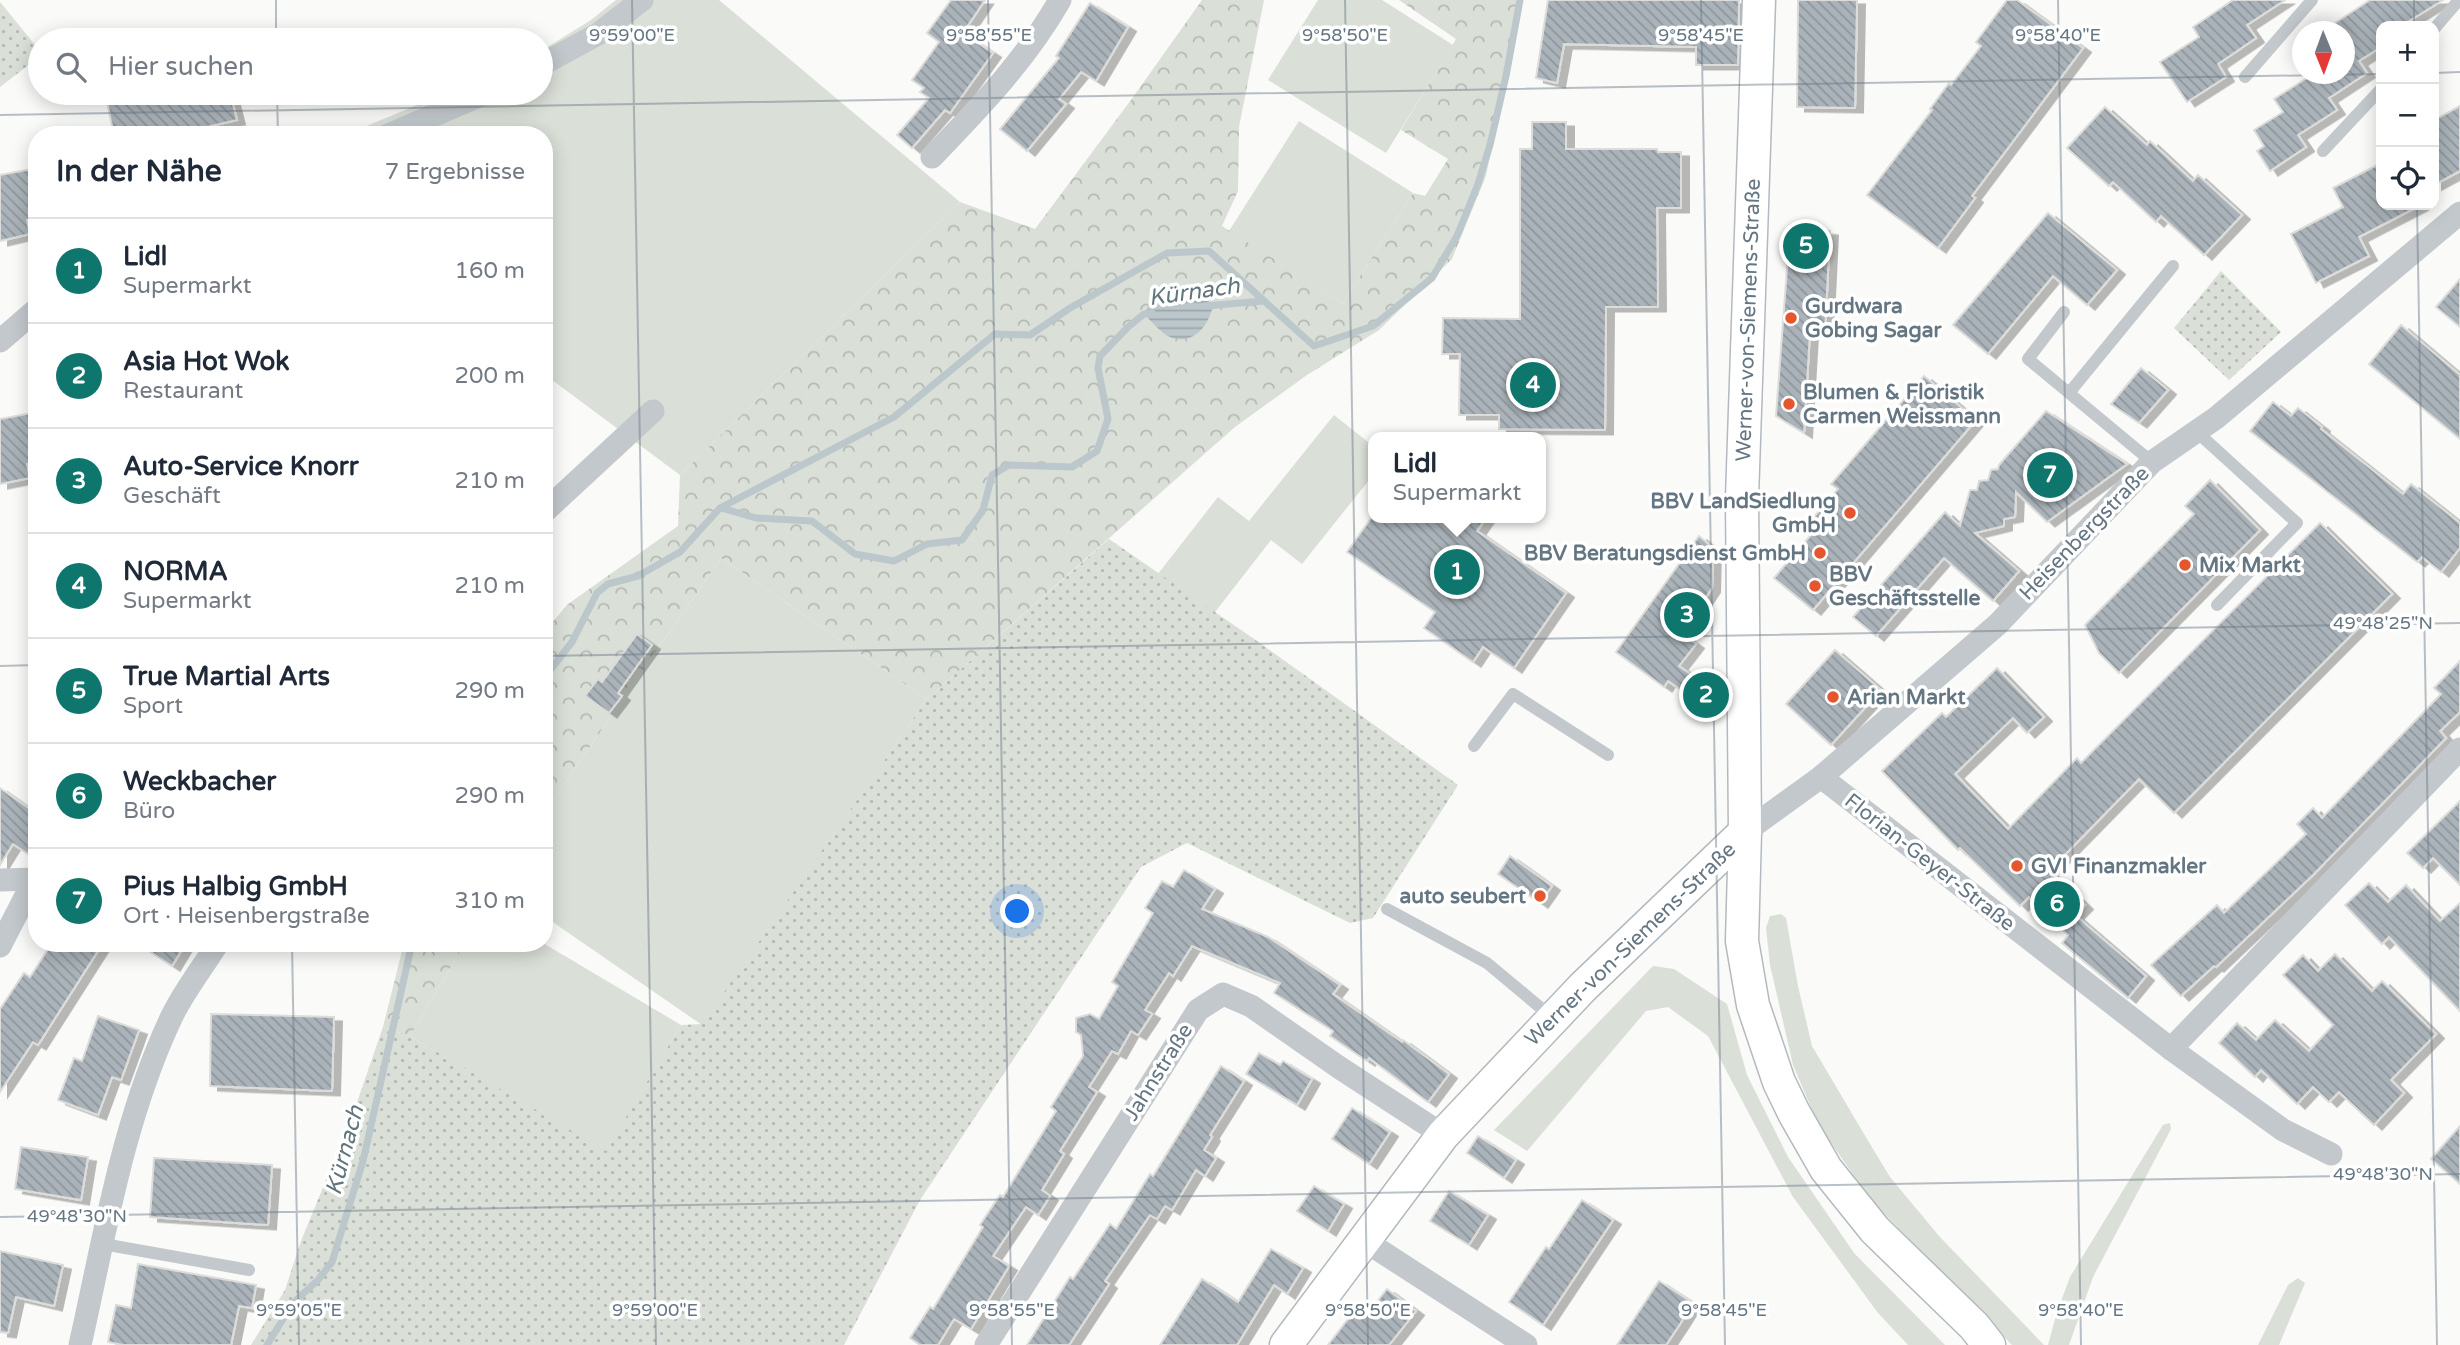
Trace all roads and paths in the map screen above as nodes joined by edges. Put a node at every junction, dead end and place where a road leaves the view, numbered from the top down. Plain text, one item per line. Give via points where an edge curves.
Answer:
1 (642, 0) edge
2 (1060, 0) edge
3 (1759, 0) edge
4 (2312, 0) edge
5 (2459, 0) edge
6 (2439, 23) edge
7 (553, 58) edge
8 (2245, 77) dead end
9 (2376, 94) edge
10 (458, 105) edge
11 (409, 126) edge
12 (2323, 151) dead end
13 (932, 157) dead end
14 (2460, 213) edge
15 (2173, 266) dead end
16 (2064, 312) dead end
17 (28, 317) edge
18 (0, 341) edge
19 (2069, 393) junction
20 (653, 411) dead end
21 (2198, 433) junction
22 (2152, 462) junction
23 (553, 504) edge
24 (2217, 605) dead end
25 (1474, 746) dead end
26 (2460, 749) edge
27 (1608, 755) dead end
28 (1821, 777) junction
29 (1745, 832) junction
30 (0, 880) edge
31 (28, 880) edge
32 (28, 893) edge
33 (1387, 909) dead end
34 (0, 946) edge
35 (212, 952) edge
36 (1553, 1018) junction
37 (2171, 1049) junction
38 (1443, 1135) junction
39 (2331, 1154) dead end
40 (1365, 1241) junction
41 (103, 1244) junction
42 (249, 1270) dead end
43 (80, 1345) edge
44 (986, 1345) edge
45 (1286, 1345) edge
46 (1526, 1345) edge
47 (1989, 1345) edge

1 - 7 street via 598,34
2 - 13 street via 1040,36 994,93
3 - 29 street, Werner-von-Siemens-Straße via 1742,498
4 - 8 lane
5 - 6 lane
9 - 12 lane
10 - 11 street
14 - 21 street, Heisenbergstraße
15 - 19 lane
16 - 19 lane via 2028,359
17 - 18 street
19 - 22 lane
20 - 23 street
21 - 22 street, Heisenbergstraße
21 - 24 lane via 2297,523
22 - 28 street, Heisenbergstraße via 1998,624
25 - 27 lane via 1513,694
26 - 37 street
28 - 29 street, Heisenbergstraße
28 - 37 street, Florian-Geyer-Straße
29 - 36 street, Werner-von-Siemens-Straße
29 - 47 street via 1742,941 1753,1005 1794,1113 1826,1169 1875,1230
30 - 31 street
32 - 34 street
33 - 36 lane via 1487,963
35 - 41 street via 174,1013 150,1068 123,1153
36 - 38 street, Werner-von-Siemens-Straße
37 - 39 street, Florian-Geyer-Straße via 2283,1130
38 - 40 street, Werner-von-Siemens-Straße
38 - 44 street, Jahnstraße via 1251,1006 1223,994 1198,1010
40 - 45 street, Werner-von-Siemens-Straße
40 - 46 street
41 - 42 lane
41 - 43 street

